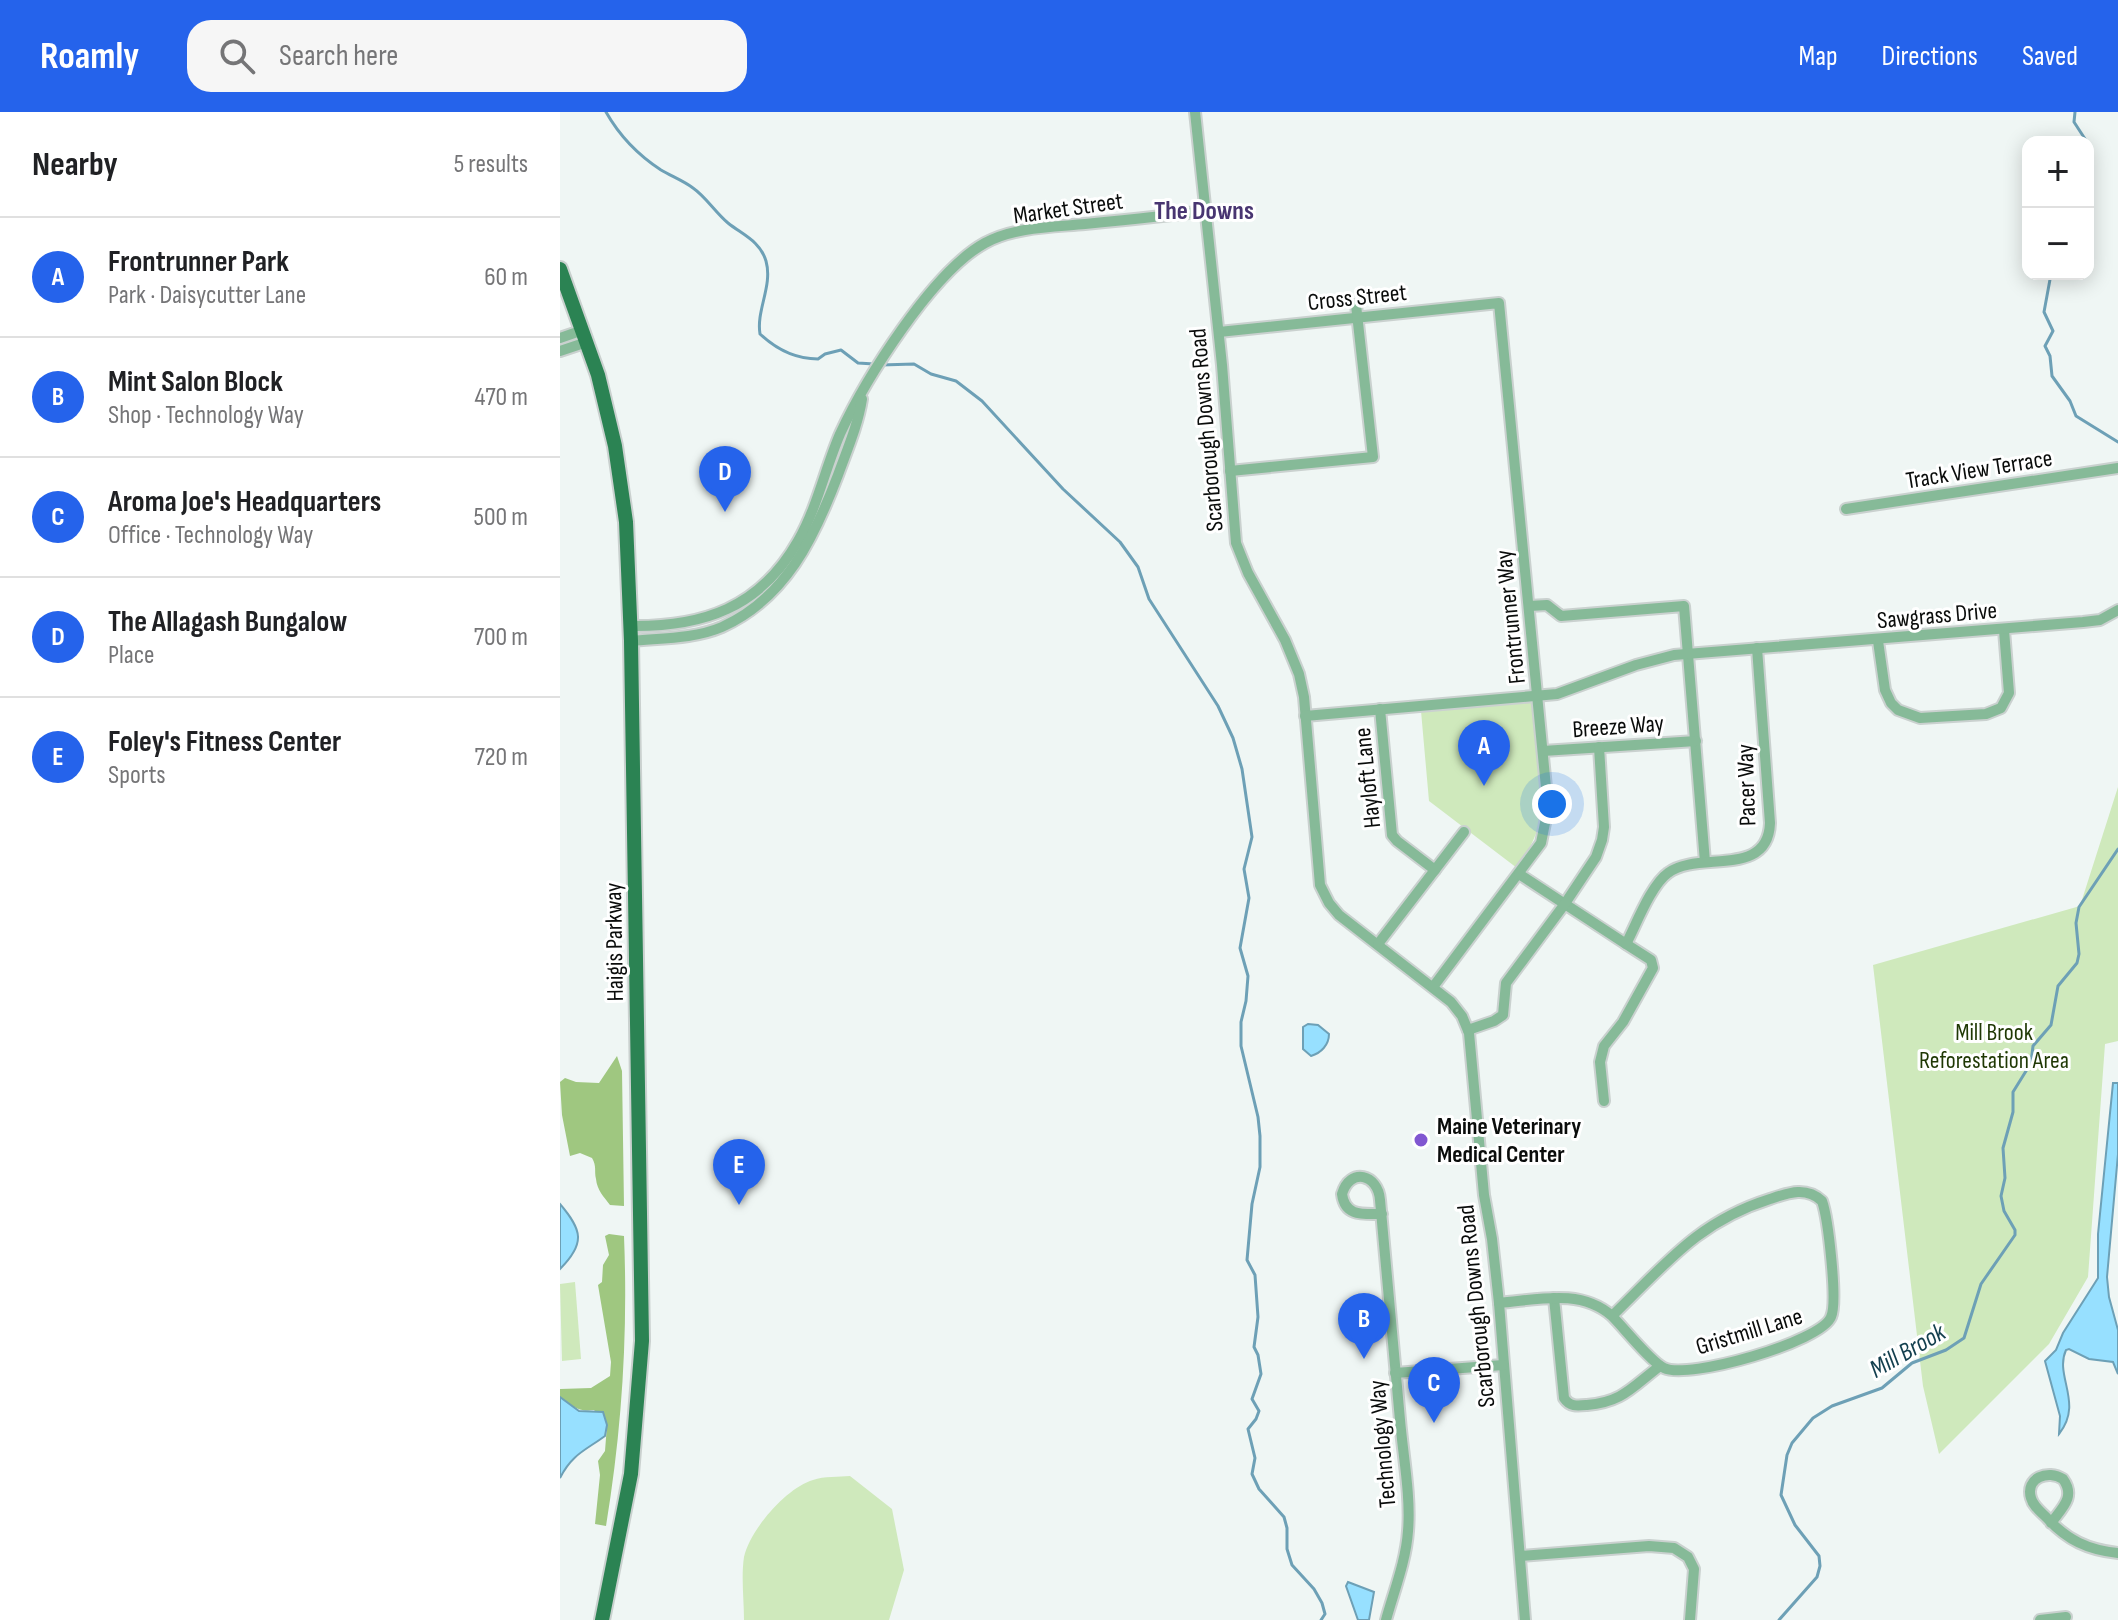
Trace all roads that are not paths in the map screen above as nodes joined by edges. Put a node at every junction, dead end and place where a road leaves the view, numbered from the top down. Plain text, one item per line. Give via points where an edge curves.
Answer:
1 (1195, 112) edge
2 (1205, 211) junction
3 (560, 269) edge
4 (1499, 303) joint
5 (1356, 305) dead end
6 (1357, 317) junction
7 (1219, 332) junction
8 (585, 336) junction
9 (560, 338) edge
10 (560, 351) edge
11 (2118, 468) edge
12 (1230, 471) junction
13 (1846, 509) dead end
14 (1529, 606) junction
15 (2118, 610) edge
16 (2004, 630) junction
17 (631, 634) junction
18 (1878, 641) junction
19 (1757, 648) junction
20 (1689, 654) junction
21 (1538, 697) junction
22 (1380, 709) junction
23 (1305, 716) junction
24 (1696, 741) junction
25 (1599, 747) junction
26 (1543, 751) junction
27 (1464, 832) dead end
28 (1705, 862) junction
29 (1435, 870) junction
30 (1519, 874) junction
31 (1564, 905) junction
32 (1378, 944) junction
33 (1626, 944) junction
34 (1433, 987) junction
35 (1468, 1030) junction
36 (1604, 1101) dead end
37 (1382, 1214) junction
38 (1554, 1298) junction
39 (1499, 1303) junction
40 (1612, 1316) junction
41 (1503, 1365) junction
42 (1660, 1366) junction
43 (1395, 1373) junction
44 (2051, 1523) junction
45 (2118, 1553) edge
46 (1520, 1556) junction
47 (2066, 1617) dead end
48 (602, 1620) edge
49 (1386, 1620) edge
50 (1525, 1620) edge
51 (1690, 1620) edge
52 (2040, 1620) edge

1 - 2 street, Scarborough Downs Road
2 - 7 street, Scarborough Downs Road
2 - 17 street, Market Street via 1036,229 986,242 964,257 933,288 863,390 799,540 766,584 717,614
3 - 8 main road, Haigis Parkway
4 - 6 street, Cross Street
4 - 14 street, Frontrunner Way
5 - 6 street
6 - 7 street, Cross Street
6 - 12 street via 1373,457
7 - 12 street, Scarborough Downs Road
8 - 9 street
8 - 10 street
8 - 17 main road, Haigis Parkway via 620,473
11 - 13 street, Track View Terrace
12 - 23 street, Scarborough Downs Road via 1236,543 1293,659
14 - 20 street via 1547,605 1561,616 1684,606
14 - 21 street, Frontrunner Way
15 - 16 street, Sawgrass Drive via 2092,621
16 - 18 street, Sawgrass Drive
16 - 18 street via 2009,693 2001,708 1986,714 1920,718 1898,710 1885,690
17 - 48 main road, Haigis Parkway via 642,1341 631,1474
18 - 19 street, Sawgrass Drive
19 - 20 street, Sawgrass Drive
19 - 28 street, Pacer Way via 1770,831 1751,856
20 - 21 street, Sawgrass Drive via 1648,661
20 - 24 street
21 - 22 street, Sawgrass Drive
21 - 26 street, Frontrunner Way
22 - 23 street, Sawgrass Drive
22 - 29 street, Hayloft Lane via 1392,835
23 - 32 street, Scarborough Downs Road via 1320,885 1334,911
24 - 25 street, Breeze Way
24 - 28 street
25 - 26 street, Breeze Way
25 - 31 street via 1602,840
26 - 30 street, Frontrunner Way via 1546,826
27 - 29 street
28 - 33 street, Pacer Way via 1677,868 1662,878
29 - 32 street
30 - 31 street
30 - 34 street, Frontrunner Way
31 - 33 street
31 - 35 street via 1506,983 1503,1015
32 - 34 street, Scarborough Downs Road
33 - 36 street via 1651,960 1653,968 1604,1046
34 - 35 street, Scarborough Downs Road via 1459,1010
35 - 39 street, Scarborough Downs Road
37 - 37 street, Technology Way via 1376,1183 1360,1177 1348,1182 1342,1194 1350,1211
37 - 43 street, Technology Way
38 - 39 street
38 - 40 street via 1588,1300
38 - 42 street via 1564,1398 1569,1404 1614,1401
39 - 41 street, Scarborough Downs Road
40 - 42 street
40 - 42 street, Gristmill Lane via 1678,1250 1716,1221 1796,1192 1819,1198 1832,1290 1828,1323 1785,1346 1726,1362 1684,1371
41 - 43 street
41 - 46 street, Scarborough Downs Road
43 - 49 street, Technology Way via 1409,1525
44 - 44 street via 2070,1493 2063,1479 2050,1474 2034,1481 2030,1494
44 - 45 street via 2080,1544
46 - 50 street, Scarborough Downs Road
46 - 51 street via 1674,1548 1694,1569
47 - 52 street

